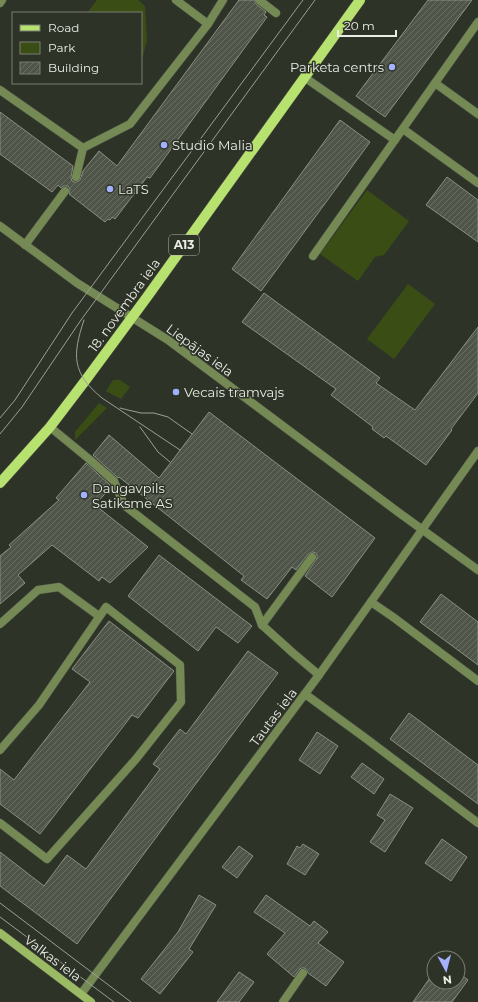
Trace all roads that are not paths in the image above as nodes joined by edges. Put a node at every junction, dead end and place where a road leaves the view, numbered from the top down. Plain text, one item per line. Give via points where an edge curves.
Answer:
1 (2, 0) edge
2 (176, 0) edge
3 (223, 0) edge
4 (259, 0) edge
5 (360, 0) edge
6 (0, 3) edge
7 (276, 13) dead end
8 (478, 22) edge
9 (208, 24) junction
10 (304, 77) junction
11 (435, 83) junction
12 (0, 90) edge
13 (478, 114) edge
14 (402, 129) junction
15 (395, 140) junction
16 (83, 148) junction
17 (76, 177) dead end
18 (478, 183) edge
19 (66, 191) dead end
20 (0, 226) edge
21 (25, 245) junction
22 (313, 256) dead end
23 (132, 317) junction
24 (50, 428) junction
25 (478, 450) edge
26 (0, 483) edge
27 (422, 528) junction
28 (312, 557) dead end
29 (476, 565) edge
30 (371, 602) junction
31 (99, 616) junction
32 (0, 624) edge
33 (262, 625) junction
34 (319, 675) junction
35 (478, 681) edge
36 (305, 694) junction
37 (0, 750) edge
38 (0, 823) edge
39 (478, 823) edge
40 (0, 933) edge
41 (303, 973) dead end
42 (81, 994) junction
43 (91, 1002) edge
44 (283, 1002) edge

1 - 6 street
2 - 9 street
3 - 9 street
4 - 7 street
5 - 10 main road, 18. novembra iela / A13
8 - 11 street
9 - 16 street via 130,124
10 - 15 street
10 - 23 main road, 18. novembra iela / A13
11 - 13 street
11 - 14 street
12 - 16 street
14 - 15 street
14 - 18 street
15 - 22 street
16 - 17 street
19 - 21 street
20 - 21 street, Liepājas iela
21 - 23 street, Liepājas iela
23 - 24 main road, 18. novembra iela / A13
23 - 27 street, Liepājas iela via 168,340
24 - 26 main road, 18. novembra iela / A13
24 - 33 street via 114,481 124,505 255,607
25 - 27 street, Tautas iela
27 - 29 street, Liepājas iela
27 - 30 street, Tautas iela
28 - 33 street
30 - 34 street, Tautas iela
30 - 35 street
31 - 32 street via 59,587 38,590
31 - 37 street via 39,705
31 - 38 street via 106,607 180,665 181,702 136,759 47,859
33 - 34 street
34 - 36 street, Tautas iela
36 - 39 street
36 - 42 street, Tautas iela
40 - 42 street, Valkas iela
41 - 44 street
42 - 43 street, Valkas iela

